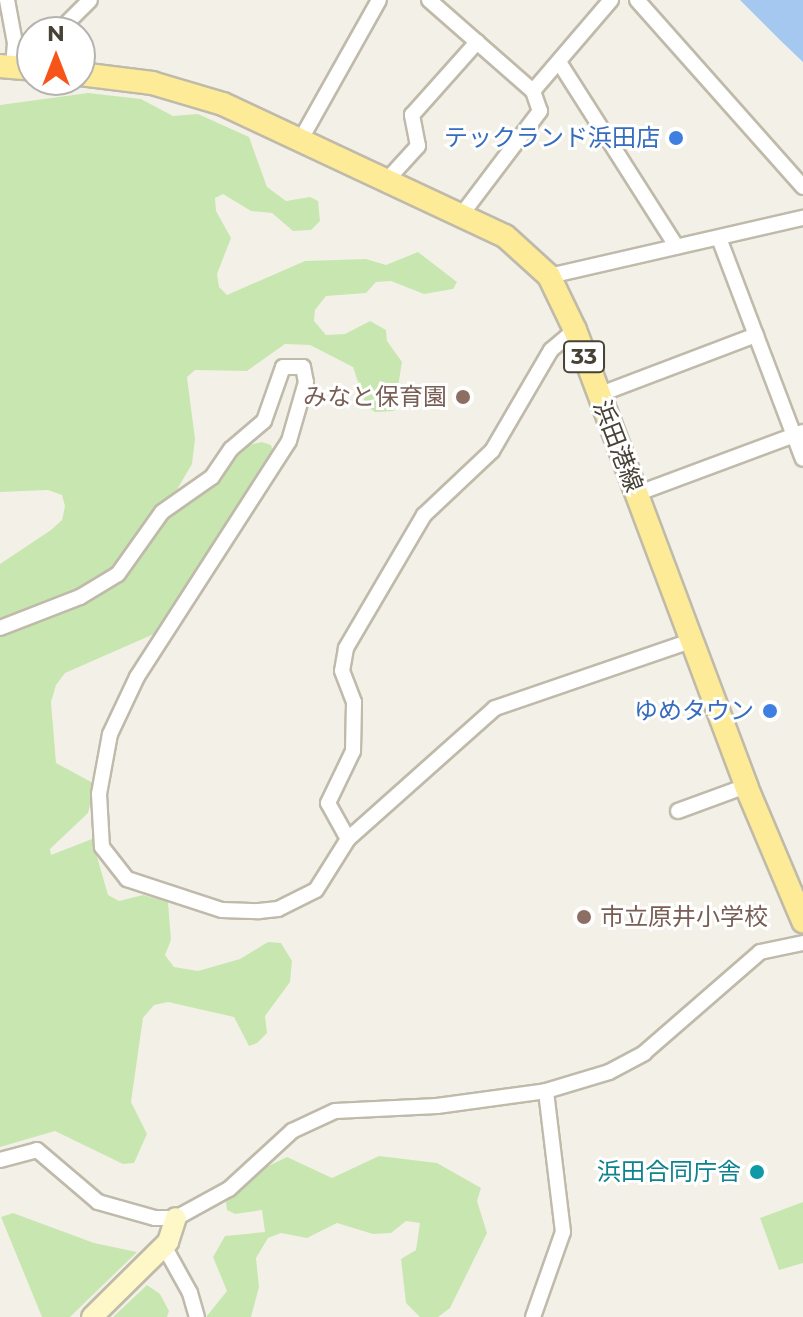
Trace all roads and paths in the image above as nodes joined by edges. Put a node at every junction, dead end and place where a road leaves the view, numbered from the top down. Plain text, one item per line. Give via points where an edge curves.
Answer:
1 (7, 0) edge
2 (90, 0) edge
3 (379, 0) edge
4 (429, 0) edge
5 (611, 0) edge
6 (637, 0) edge
7 (74, 16) edge
8 (477, 42) junction
9 (559, 62) junction
10 (15, 67) edge
11 (96, 76) edge
12 (533, 91) junction
13 (301, 139) junction
14 (387, 180) junction
15 (803, 187) edge
16 (462, 214) junction
17 (803, 218) edge
18 (719, 238) junction
19 (677, 247) junction
20 (549, 276) junction
21 (575, 330) junction
22 (756, 335) junction
23 (598, 395) junction
24 (799, 433) edge
25 (803, 459) edge
26 (636, 494) junction
27 (0, 628) edge
28 (691, 641) junction
29 (746, 786) junction
30 (678, 811) dead end
31 (348, 839) junction
32 (803, 921) edge
33 (803, 943) edge
34 (546, 1091) junction
35 (0, 1160) edge
36 (176, 1218) junction
37 (164, 1246) junction
38 (92, 1317) edge
39 (197, 1317) edge
40 (533, 1317) edge

1 - 10 street
2 - 7 street
3 - 13 street
4 - 8 street
5 - 9 street
6 - 15 street
8 - 12 street
8 - 14 street via 412,115 419,142
9 - 12 street
9 - 19 street
11 - 13 main road, 浜田港線 / 33 via 201,96
12 - 16 street via 539,115
13 - 14 main road, 浜田港線 / 33
14 - 16 main road, 浜田港線 / 33
16 - 20 main road, 浜田港線 / 33 via 505,236
17 - 18 street
18 - 19 street
18 - 22 street
19 - 20 street
20 - 21 main road, 浜田港線 / 33
21 - 23 main road, 浜田港線 / 33
21 - 31 street via 551,350 492,451 424,515 346,648 342,671 354,702 353,751 328,803
22 - 23 street
22 - 24 street
23 - 26 main road, 浜田港線 / 33
24 - 25 street
24 - 26 street
26 - 28 main road, 浜田港線 / 33
27 - 31 street via 47,612 118,574 162,512 212,477 231,449 264,421 278,372 297,363 307,373 289,441 137,677 110,734 98,835 110,864 139,885 222,910 259,911 278,909 316,890
28 - 29 main road, 浜田港線 / 33
28 - 31 street via 495,708
29 - 30 street
29 - 32 main road, 浜田港線 / 33
33 - 34 street via 760,952 644,1053 589,1080
34 - 36 street via 321,1116 292,1131 229,1189
34 - 40 street via 563,1232
35 - 36 street via 37,1150 98,1202 155,1218
36 - 37 street
37 - 38 street
37 - 39 street

